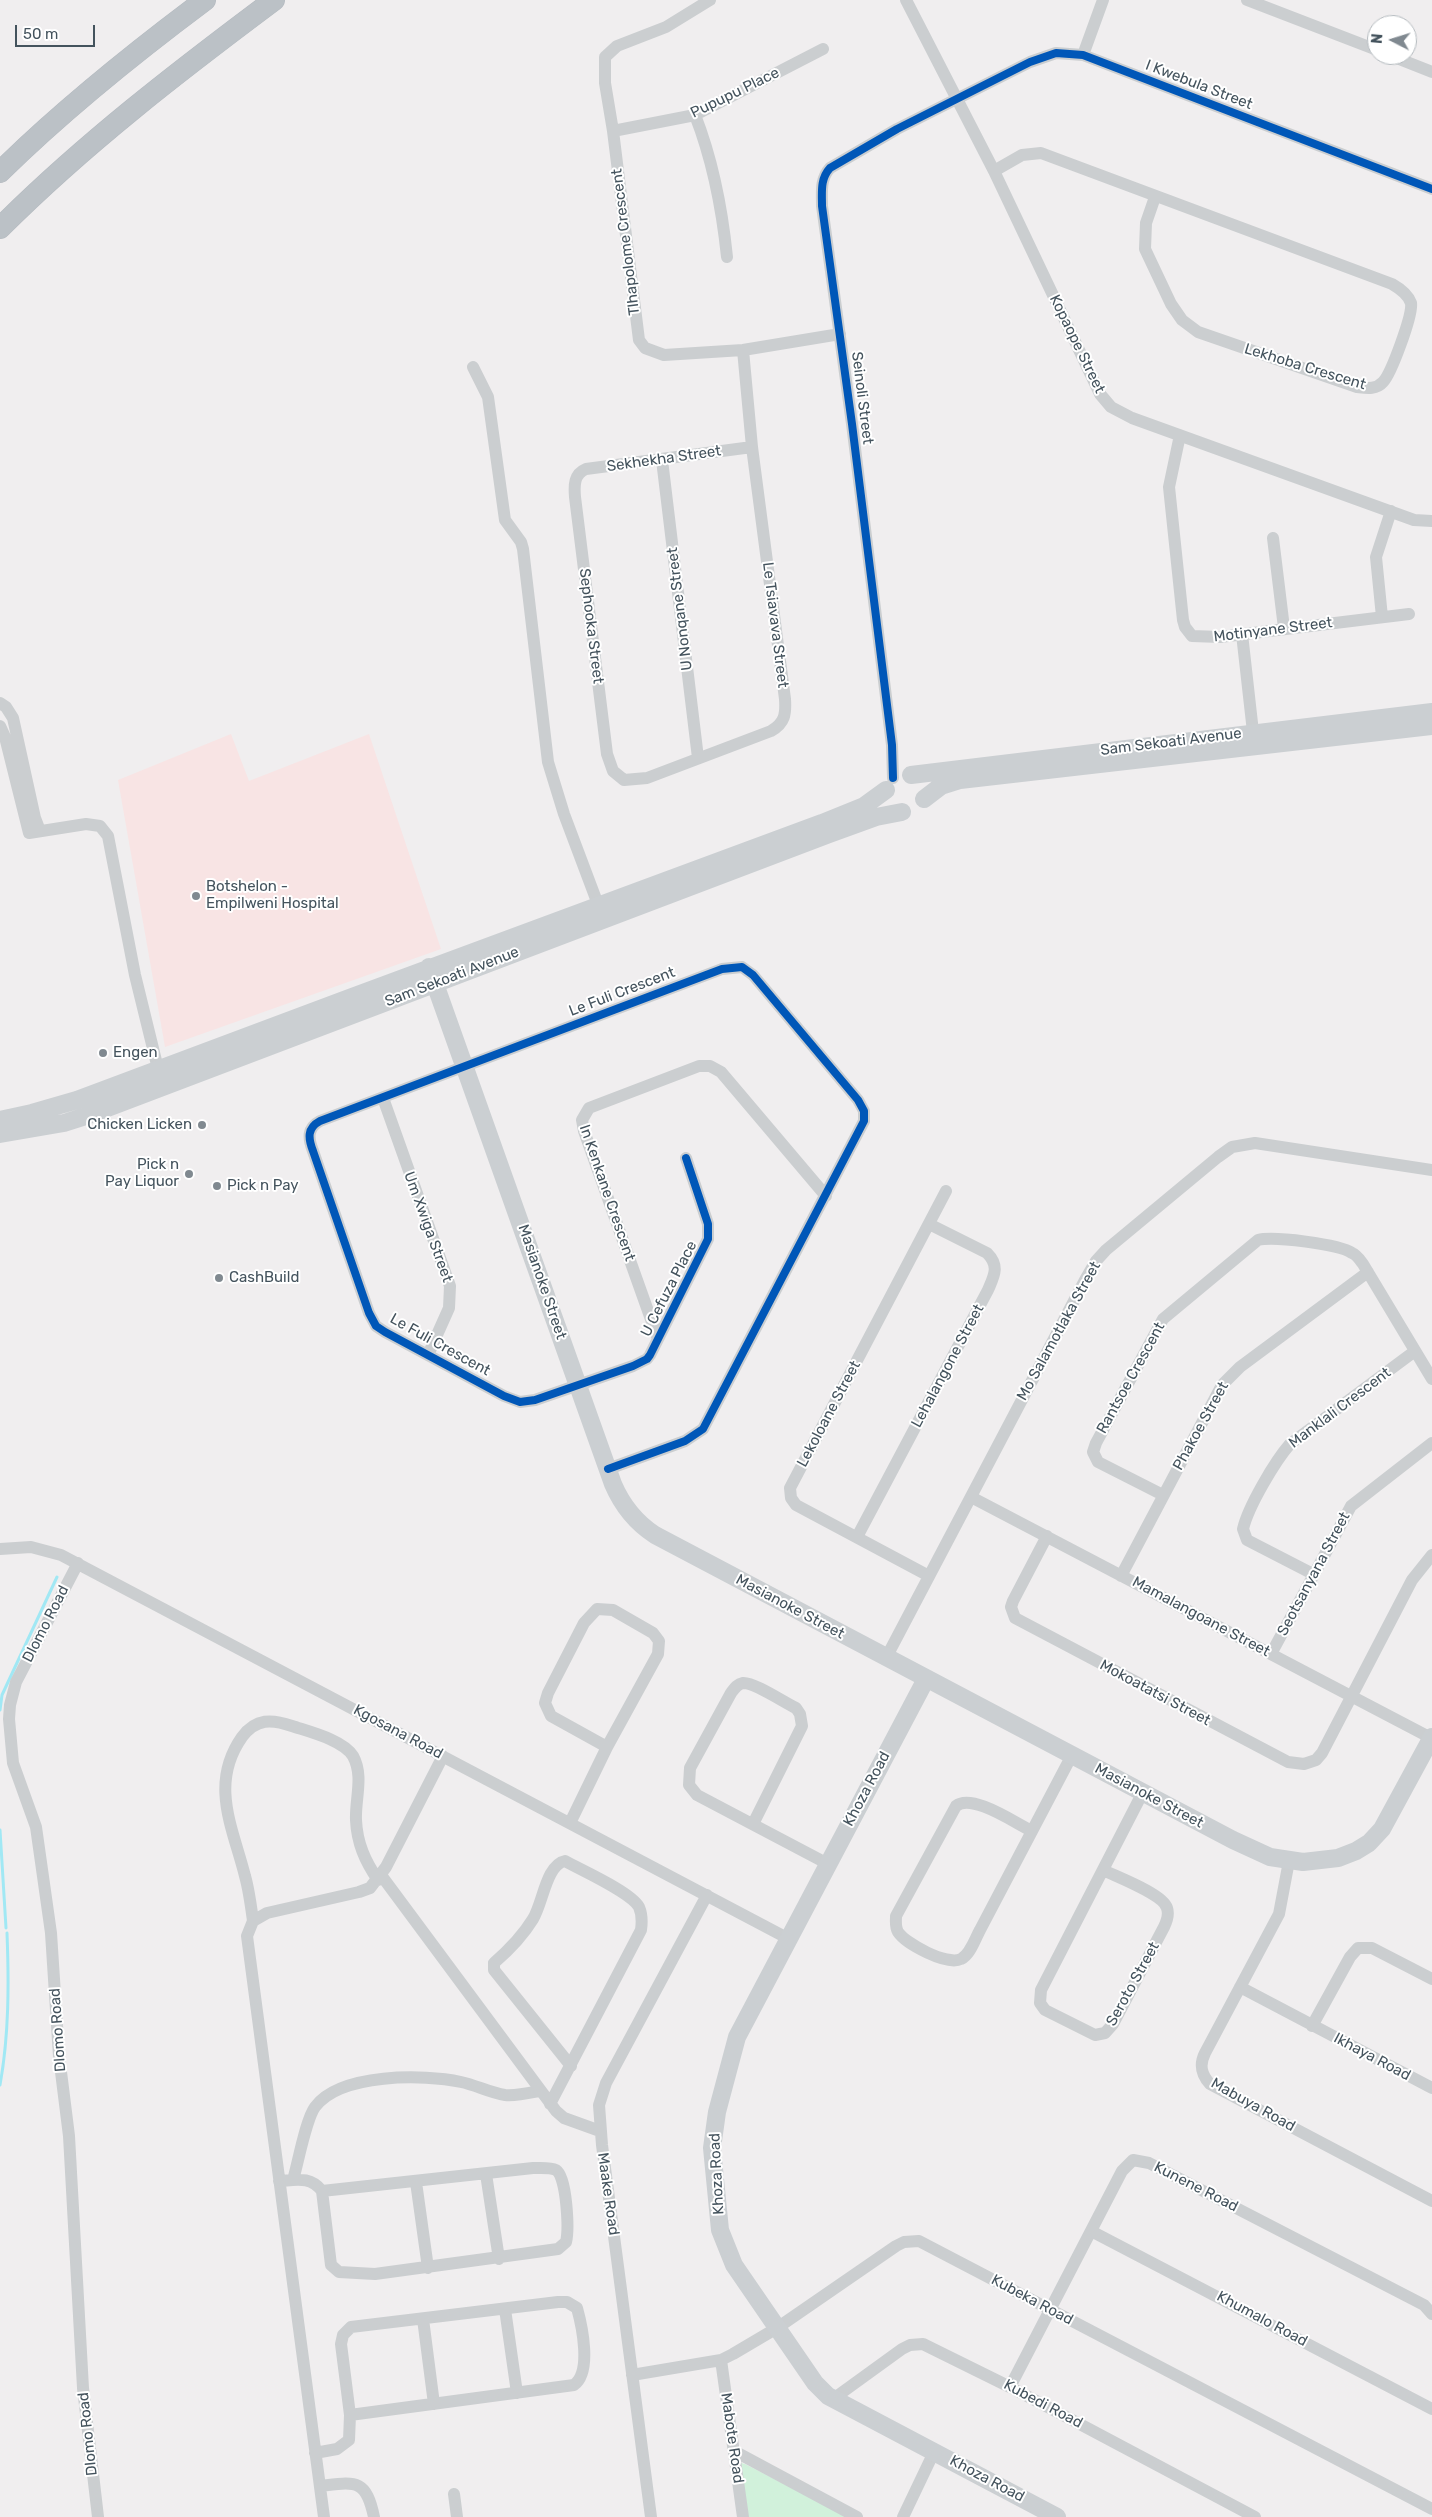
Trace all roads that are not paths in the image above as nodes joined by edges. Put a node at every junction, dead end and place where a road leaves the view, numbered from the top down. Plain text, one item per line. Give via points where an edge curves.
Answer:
1 (205, 0) edge
2 (274, 0) edge
3 (710, 0) edge
4 (1103, 0) edge
5 (1247, 0) edge
6 (912, 2) edge
7 (1367, 46) edge
8 (823, 49) dead end
9 (1083, 55) junction
10 (1414, 65) edge
11 (1432, 72) edge
12 (957, 99) junction
13 (695, 116) junction
14 (613, 131) junction
15 (994, 171) junction
16 (0, 172) edge
17 (1432, 188) edge
18 (1155, 196) junction
19 (0, 228) edge
20 (727, 257) dead end
21 (840, 334) junction
22 (743, 350) junction
23 (473, 367) dead end
24 (1180, 435) junction
25 (752, 447) junction
26 (662, 460) junction
27 (578, 474) joint
28 (1391, 511) junction
29 (1432, 521) edge
30 (1273, 538) dead end
31 (1409, 614) dead end
32 (1382, 617) junction
33 (1284, 628) junction
34 (1242, 634) junction
35 (0, 703) edge
36 (1432, 712) edge
37 (0, 726) edge
38 (1432, 726) edge
39 (1253, 732) junction
40 (698, 758) junction
41 (617, 776) joint
42 (899, 779) junction
43 (924, 800) junction
44 (902, 812) junction
45 (34, 832) junction
46 (599, 907) junction
47 (432, 975) junction
48 (466, 1067) junction
49 (158, 1069) junction
50 (162, 1088) junction
51 (383, 1098) junction
52 (0, 1120) edge
53 (0, 1134) edge
54 (686, 1158) dead end
55 (1432, 1170) edge
56 (946, 1191) dead end
57 (826, 1196) junction
58 (929, 1224) junction
59 (1368, 1272) junction
60 (658, 1339) junction
61 (1415, 1351) junction
62 (428, 1355) junction
63 (1432, 1378) edge
64 (578, 1385) junction
65 (1432, 1443) edge
66 (608, 1469) junction
67 (1163, 1495) junction
68 (971, 1497) junction
69 (1047, 1536) junction
70 (857, 1537) junction
71 (0, 1549) edge
72 (1432, 1555) edge
73 (78, 1563) junction
74 (1313, 1574) junction
75 (929, 1576) junction
76 (1121, 1576) junction
77 (1272, 1654) junction
78 (886, 1658) junction
79 (926, 1678) junction
80 (1352, 1698) junction
81 (1432, 1737) edge
82 (607, 1747) junction
83 (1072, 1755) junction
84 (443, 1756) junction
85 (1143, 1792) junction
86 (570, 1823) junction
87 (753, 1824) junction
88 (1032, 1831) junction
89 (1289, 1861) junction
90 (828, 1864) junction
91 (1103, 1870) junction
92 (379, 1877) junction
93 (707, 1895) junction
94 (253, 1921) junction
95 (789, 1939) junction
96 (1432, 1979) edge
97 (1240, 1987) junction
98 (1312, 2026) junction
99 (571, 2066) junction
100 (1432, 2088) edge
101 (539, 2090) junction
102 (550, 2104) junction
103 (600, 2130) junction
104 (486, 2174) junction
105 (293, 2180) junction
106 (279, 2181) junction
107 (416, 2182) junction
108 (322, 2191) junction
109 (1432, 2201) edge
110 (1091, 2230) junction
111 (499, 2258) junction
112 (428, 2268) junction
113 (505, 2309) junction
114 (1050, 2309) junction
115 (1432, 2314) edge
116 (423, 2319) junction
117 (777, 2328) junction
118 (720, 2360) junction
119 (632, 2375) junction
120 (1010, 2387) junction
121 (517, 2393) junction
122 (833, 2399) junction
123 (434, 2404) junction
124 (1432, 2409) edge
125 (350, 2415) junction
126 (734, 2451) junction
127 (934, 2452) junction
128 (315, 2453) junction
129 (320, 2486) junction
130 (454, 2494) dead end
131 (1432, 2509) edge
132 (98, 2517) edge
133 (324, 2517) edge
134 (374, 2517) edge
135 (457, 2517) edge
136 (651, 2517) edge
137 (743, 2517) edge
138 (857, 2517) edge
139 (902, 2517) edge
140 (1058, 2517) edge
141 (1255, 2517) edge

1 - 16 highway via 33,140
2 - 19 highway via 111,128
3 - 14 street, Tlhapolome Crescent via 666,27 610,50 603,66
4 - 9 street
5 - 7 street
6 - 12 street, Kopaope Street
8 - 13 street, Pupupu Place
9 - 12 street, I Kwebula Street via 1056,53 1044,56
9 - 17 street, I Kwebula Street
10 - 11 street
12 - 15 street, Kopaope Street
12 - 21 street, Seinoli Street via 897,129 825,173 822,206
13 - 14 street, Pupupu Place
13 - 20 street via 714,172
14 - 22 street, Tlhapolome Crescent via 638,340 645,348 664,355
15 - 18 street, Lekhoba Crescent via 1022,155 1041,154
15 - 24 street, Kopaope Street via 1100,394 1111,408 1120,413
18 - 18 street, Lekhoba Crescent via 1400,289 1411,303 1410,314 1389,374 1382,384 1371,388 1357,387 1198,332 1182,320 1145,249 1146,223
21 - 22 street, Tlhapolome Crescent
21 - 42 street, Seinoli Street
22 - 25 street, Le Tsiavava Street
23 - 46 street via 488,397 504,520 523,549 552,779
24 - 28 street, Kopaope Street
24 - 34 street, Motinyane Street via 1169,487 1185,627 1192,636 1200,638
25 - 26 street, Sekhekha Street
25 - 40 street, Le Tsiavava Street via 785,714 781,724 772,731
26 - 27 street, Sekhekha Street via 586,469
26 - 40 street, U Nonqane Street
27 - 41 street, Sephooka Street via 574,497 607,754
28 - 29 street, Kopaope Street via 1421,522
28 - 32 street via 1376,557
30 - 33 street
31 - 32 street, Motinyane Street
32 - 33 street, Motinyane Street
33 - 34 street, Motinyane Street
34 - 39 street
35 - 45 street via 13,718 34,818
36 - 39 street, Sam Sekoati Avenue
37 - 45 street
38 - 43 street, Sam Sekoati Avenue via 960,780 941,786
39 - 42 street, Sam Sekoati Avenue
40 - 41 street, Le Tsiavava Street via 639,780 624,780
42 - 43 street via 923,784
42 - 44 street via 888,802
42 - 46 street, Sam Sekoati Avenue via 864,806
43 - 44 street via 913,811
44 - 47 street, Sam Sekoati Avenue via 876,817
45 - 49 street via 95,824 108,836 135,975
46 - 47 street, Sam Sekoati Avenue
47 - 48 street, Masianoke Street
47 - 49 street, Sam Sekoati Avenue
47 - 50 street, Sam Sekoati Avenue
48 - 51 street, Le Fuli Crescent
48 - 57 street, Le Fuli Crescent via 722,968 742,967 782,1009 864,1111 861,1129
48 - 64 street, Masianoke Street
49 - 50 street
49 - 52 street, Sam Sekoati Avenue via 58,1106
50 - 53 street, Sam Sekoati Avenue via 64,1123
51 - 62 street, Um Xwiga Street via 450,1286 449,1308
51 - 62 street, Le Fuli Crescent via 315,1124 310,1132 310,1142 372,1320 385,1332
54 - 60 street, U Cefuza Place via 708,1224 708,1239
55 - 68 street, Mo Salamotlaka Street via 1255,1143 1238,1144 1226,1151 1096,1261
56 - 58 street, Lekoloane Street
57 - 60 street, In Kenkane Crescent via 721,1072 710,1066 699,1066 589,1108 583,1115 582,1124
57 - 66 street, Le Fuli Crescent via 703,1429 685,1441
58 - 70 street, Lekoloane Street via 790,1488 796,1505
58 - 70 street, Lehalangone Street via 988,1253 996,1270
59 - 61 street, Rantsoe Crescent
59 - 67 street, Phakoe Street via 1228,1378 1217,1392
59 - 67 street, Rantsoe Crescent via 1358,1257 1347,1250 1265,1238 1249,1246 1163,1319 1093,1452 1104,1466
60 - 64 street, U Cefuza Place via 642,1362
61 - 63 street, Rantsoe Crescent
61 - 74 street, Manklali Crescent via 1290,1444 1249,1513 1243,1529 1247,1540
62 - 64 street, Le Fuli Crescent via 520,1402
64 - 66 street, Masianoke Street
65 - 74 street, Seotsanyana Street via 1353,1502
66 - 78 street, Masianoke Street via 617,1494 641,1526
67 - 76 street, Phakoe Street
68 - 69 street, Mamalangoane Street
68 - 75 street, Mo Salamotlaka Street
69 - 76 street, Mamalangoane Street
69 - 80 street, Mokoatatsi Street via 1011,1607 1015,1618 1032,1628 1293,1764 1316,1760
70 - 75 street, Lekoloane Street
71 - 73 street, Kgosana Road via 42,1549
72 - 80 street via 1412,1580
73 - 84 street, Kgosana Road
73 - 132 street, Dlomo Road via 16,1682 9,1719 13,1763 36,1827 51,1933 59,2056 69,2136 80,2348
74 - 77 street, Seotsanyana Street
75 - 78 street, Mo Salamotlaka Street
76 - 77 street, Mamalangoane Street
77 - 80 street, Mamalangoane Street
78 - 79 street, Masianoke Street
79 - 83 street, Masianoke Street
79 - 90 street, Khoza Road
80 - 81 street, Mamalangoane Street
81 - 89 street, Masianoke Street via 1382,1829 1369,1843 1338,1858 1317,1862
82 - 82 street via 653,1664 659,1647 653,1633 613,1610 602,1609 592,1613 584,1623 545,1704 551,1716
82 - 86 street
83 - 85 street, Masianoke Street
83 - 88 street
84 - 86 street, Kgosana Road
84 - 92 street
85 - 89 street, Masianoke Street via 1261,1854
85 - 91 street, Seroto Street
86 - 93 street, Kgosana Road
87 - 87 street via 697,1795 688,1778 690,1768 727,1699 734,1688 743,1683 796,1708 802,1726
87 - 90 street
88 - 88 street via 969,1950 960,1960 949,1961 929,1953 908,1942 897,1929 899,1911 948,1817 959,1803 976,1803
89 - 97 street, Mabuya Road via 1279,1914
90 - 95 street, Khoza Road
91 - 91 street, Seroto Street via 1039,1997 1045,2010 1094,2035 1105,2033 1113,2024 1168,1914 1164,1902 1156,1896
92 - 94 street via 370,1888 360,1892 267,1914
92 - 94 street via 366,1863 358,1836 358,1771 352,1755 336,1743 299,1728 278,1721 262,1722 248,1729 235,1749 226,1785 228,1822 245,1876
92 - 101 street
93 - 95 street, Kgosana Road
93 - 103 street, Maake Road via 606,2083 599,2105
94 - 106 street via 247,1936 248,1946
95 - 117 street, Khoza Road via 737,2037 717,2112 712,2148 716,2203 724,2244 734,2265
96 - 98 street via 1372,1948 1360,1948 1350,1957
97 - 98 street, Ikhaya Road
97 - 109 street, Mabuya Road via 1202,2059 1205,2079
98 - 100 street, Ikhaya Road
99 - 99 street via 641,1930 642,1920 638,1906 619,1890 565,1861 552,1870 534,1918 518,1942 494,1963 494,1970
99 - 102 street
101 - 102 street
101 - 105 street via 506,2095 461,2082 416,2077 366,2081 345,2087 323,2098 314,2108
102 - 103 street via 564,2118
103 - 119 street, Maake Road
104 - 107 street
104 - 111 street
104 - 111 street via 546,2168 557,2170 563,2184 568,2228 564,2246
105 - 106 street
105 - 108 street via 312,2180
106 - 128 street
107 - 108 street
107 - 112 street
108 - 112 street via 329,2256 336,2271 362,2275
110 - 114 street, Kunene Road
110 - 115 street, Kunene Road via 1125,2166 1138,2159 1424,2305
110 - 124 street, Khumalo Road
111 - 112 street
113 - 116 street
113 - 121 street
113 - 121 street via 567,2302 577,2308 582,2331 584,2361 578,2382
114 - 117 street, Kubeka Road via 926,2243 911,2240 896,2246
114 - 120 street, Kunene Road
114 - 131 street, Kubeka Road
116 - 123 street
116 - 125 street via 346,2331 341,2349
117 - 118 street, Kubeka Road
117 - 122 street, Khoza Road via 815,2383
118 - 119 street, Kubeka Road
118 - 126 street, Mabote Road
119 - 136 street, Maake Road
120 - 122 street, Kubedi Road via 934,2348 917,2344 902,2349
120 - 141 street, Kubedi Road
121 - 123 street
122 - 127 street, Khoza Road
123 - 125 street
125 - 128 street via 350,2435 344,2446
126 - 137 street, Mabote Road
126 - 138 street
127 - 139 street
127 - 140 street, Khoza Road
128 - 129 street
129 - 133 street
129 - 134 street via 351,2483 364,2489 370,2497
130 - 135 street

